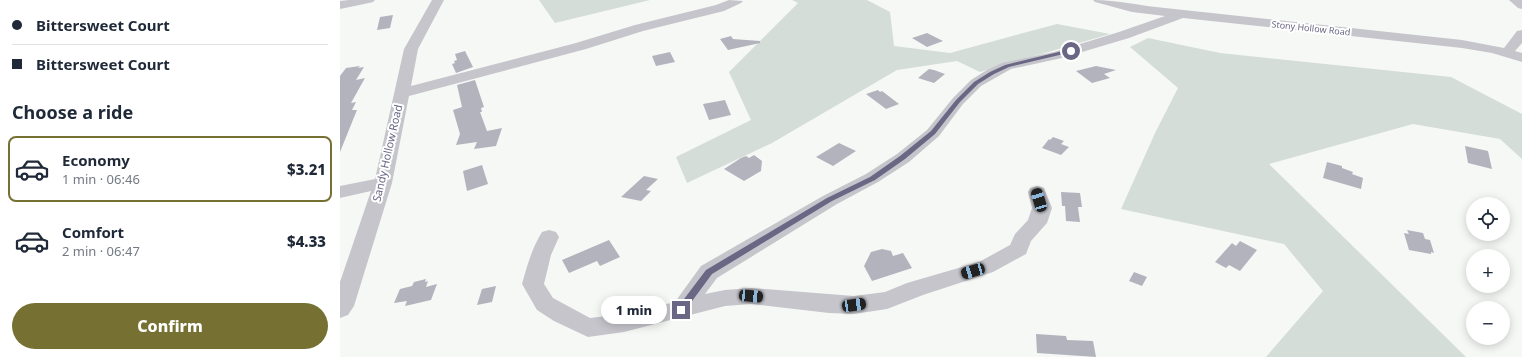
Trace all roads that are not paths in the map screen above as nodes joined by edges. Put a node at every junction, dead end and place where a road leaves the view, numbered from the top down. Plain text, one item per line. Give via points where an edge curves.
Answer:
1 (369, 0) edge
2 (438, 0) edge
3 (736, 0) edge
4 (1100, 0) edge
5 (1515, 0) edge
6 (1522, 5) edge
7 (340, 6) edge
8 (1181, 14) junction
9 (1522, 34) edge
10 (1507, 53) junction
11 (1522, 58) edge
12 (401, 93) junction
13 (382, 183) junction
14 (340, 192) edge
15 (1037, 192) dead end
16 (549, 237) dead end
17 (340, 309) edge
18 (681, 310) junction

1 - 7 street
2 - 12 street, Sandy Hollow Road via 411,49
3 - 12 street via 726,6
4 - 8 street, Stony Hollow Road via 1132,8
5 - 6 street
8 - 10 street, Stony Hollow Road via 1469,46
8 - 18 street via 1109,39 1057,55 1007,66 992,73 976,83 933,133 903,158 709,272
9 - 10 street
10 - 11 street, Stony Hollow Road
12 - 13 street, Sandy Hollow Road
13 - 14 street
13 - 17 street, Sandy Hollow Road
15 - 18 street via 1042,208 1037,223 1022,239 1019,249 986,267 887,300 848,305 751,296 725,298
16 - 18 street via 532,284 545,304 562,315 588,328

